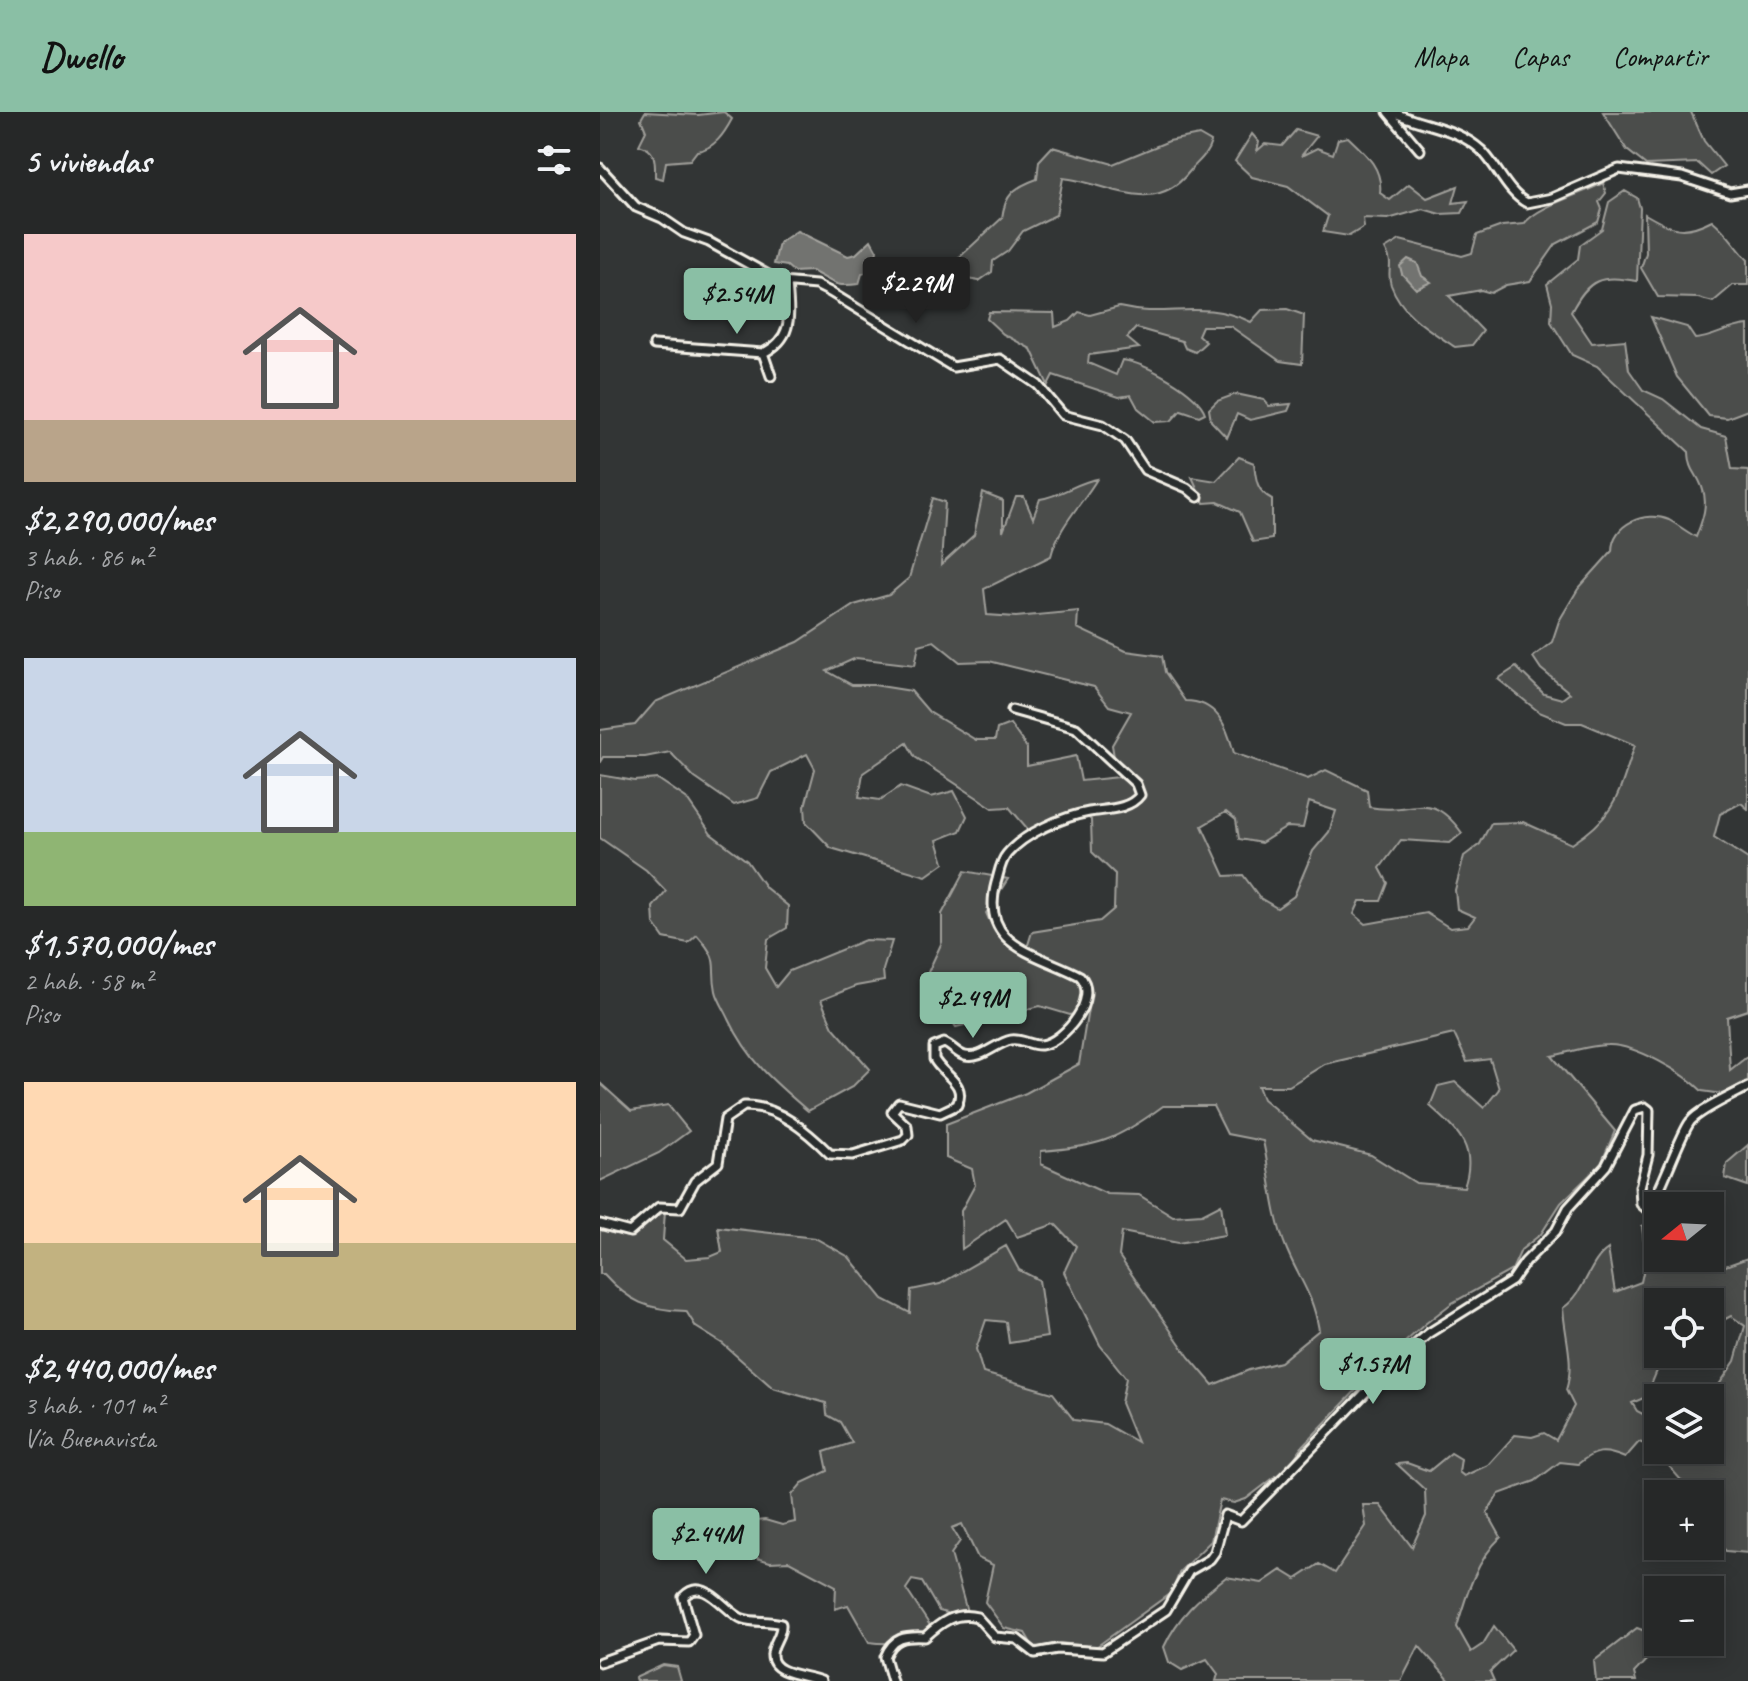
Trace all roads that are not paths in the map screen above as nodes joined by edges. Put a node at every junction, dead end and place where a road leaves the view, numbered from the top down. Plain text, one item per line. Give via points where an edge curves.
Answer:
1 (1391, 112) edge
2 (1420, 150) dead end
3 (600, 168) edge
4 (1748, 190) edge
5 (787, 283) junction
6 (654, 345) dead end
7 (763, 353) junction
8 (771, 376) dead end
9 (1198, 497) dead end
10 (1012, 710) dead end
11 (1748, 1087) edge
12 (600, 1224) edge
13 (600, 1662) edge
14 (821, 1681) edge
15 (892, 1681) edge

1 - 2 street
1 - 4 street via 1447,127 1465,138 1527,203 1619,169 1682,177 1730,193
3 - 5 street via 636,207
5 - 7 street via 785,338
5 - 9 street via 830,292 953,367 1000,359 1038,385 1063,415 1086,418 1118,433 1145,470
6 - 7 street
7 - 8 street
10 - 12 street via 1076,728 1136,784 1140,795 1125,806 1059,820 1027,839 1008,853 995,888 993,921 1039,959 1080,976 1088,997 1082,1008 1055,1040 1038,1046 1012,1039 972,1057 938,1043 934,1059 955,1081 960,1091 957,1105 940,1113 899,1103 892,1112 907,1126 908,1135 863,1153 830,1154 768,1108 744,1106 725,1119 718,1163 695,1181 680,1208 659,1207 630,1232
11 - 15 street via 1692,1119 1662,1176 1655,1203 1647,1209 1640,1196 1649,1110 1635,1110 1606,1166 1512,1281 1429,1333 1395,1362 1248,1517 1241,1521 1225,1515 1215,1552 1189,1571 1166,1610 1103,1652 1035,1653 1017,1639 995,1637 977,1617 957,1617 925,1637 895,1641 885,1657
13 - 14 street via 659,1641 693,1639 683,1597 705,1591 738,1617 781,1624 773,1661 792,1674

